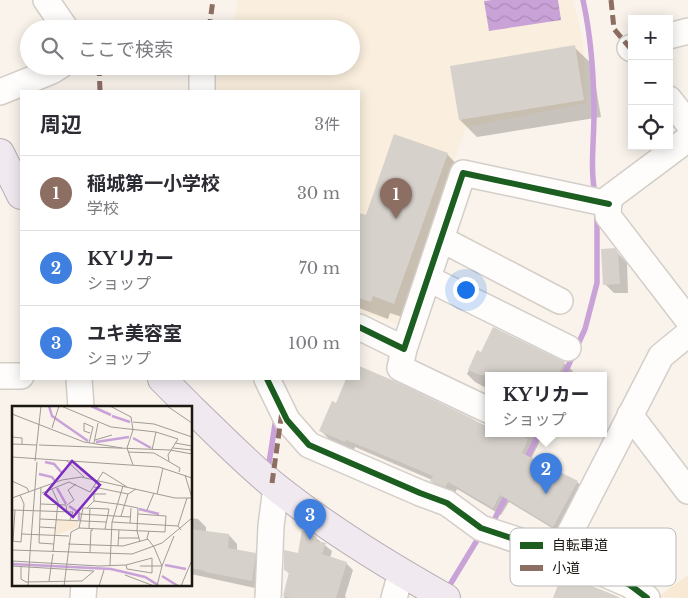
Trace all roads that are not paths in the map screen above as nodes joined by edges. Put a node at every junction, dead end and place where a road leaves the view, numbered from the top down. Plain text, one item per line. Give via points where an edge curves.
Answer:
1 (46, 0) edge
2 (60, 20) edge
3 (688, 31) edge
4 (673, 35) edge
5 (42, 75) edge
6 (202, 75) edge
7 (202, 90) edge
8 (0, 92) edge
9 (673, 104) edge
10 (688, 123) edge
11 (688, 140) edge
12 (0, 153) edge
13 (20, 193) edge
14 (599, 202) junction
15 (441, 239) junction
16 (429, 279) junction
17 (560, 301) dead end
18 (688, 320) edge
19 (360, 327) edge
20 (688, 334) edge
21 (568, 348) dead end
22 (404, 349) junction
23 (0, 376) edge
24 (20, 376) edge
25 (79, 380) edge
26 (163, 380) edge
27 (267, 380) edge
28 (81, 406) edge
29 (190, 406) edge
30 (192, 408) edge
31 (485, 409) edge
32 (630, 415) junction
33 (276, 487) junction
34 (688, 491) edge
35 (572, 528) edge
36 (510, 538) edge
37 (397, 585) edge
38 (631, 586) edge
39 (268, 598) edge
40 (446, 598) edge
41 (647, 598) edge

1 - 2 street
3 - 4 street
5 - 8 street
6 - 7 street
9 - 10 street
11 - 14 street
12 - 13 main road
14 - 15 street via 463,173
14 - 18 street
15 - 16 street
15 - 17 street
16 - 21 street
16 - 22 street
19 - 22 street
20 - 32 street via 661,356
22 - 31 street via 400,368
23 - 24 street
25 - 28 street
26 - 29 main road
27 - 36 street via 287,420 309,445 447,503 481,528
30 - 33 main road
32 - 34 street
32 - 35 street
33 - 37 main road via 332,529
33 - 39 street
37 - 40 main road
38 - 41 street

